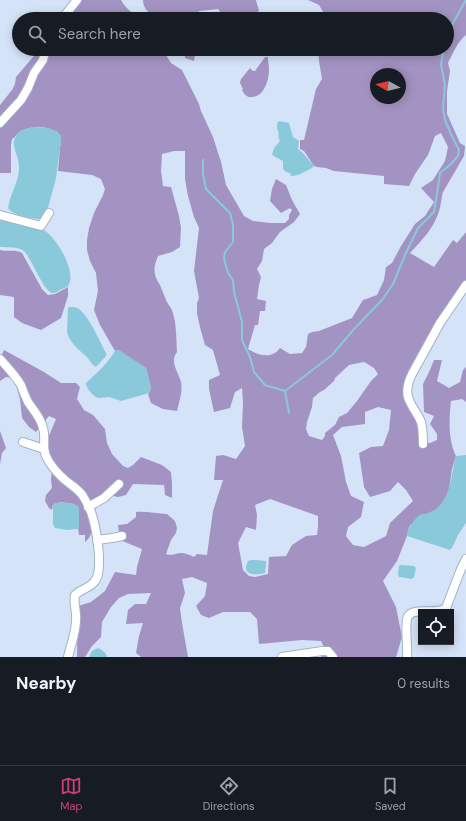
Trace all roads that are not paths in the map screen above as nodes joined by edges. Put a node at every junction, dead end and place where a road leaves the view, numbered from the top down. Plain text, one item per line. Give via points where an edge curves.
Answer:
1 (77, 0) edge
2 (68, 12) edge
3 (44, 56) edge
4 (0, 123) edge
5 (49, 213) dead end
6 (0, 215) edge
7 (466, 285) edge
8 (0, 359) edge
9 (23, 442) dead end
10 (423, 444) dead end
11 (44, 449) junction
12 (119, 484) dead end
13 (88, 507) junction
14 (122, 536) dead end
15 (97, 540) junction
16 (466, 559) edge
17 (68, 657) edge
18 (282, 657) edge
19 (333, 657) edge
20 (407, 657) edge

1 - 2 street
3 - 4 street via 28,88
5 - 6 street via 41,226
7 - 10 street via 440,322 408,382 408,398 420,420
8 - 11 street via 20,384 44,428
9 - 11 street
11 - 13 street via 56,471 76,488
12 - 13 street via 104,498
13 - 15 street
14 - 15 street
15 - 17 street via 98,574 93,584 75,594 74,638
16 - 20 street via 446,608 438,612 410,613 408,616
18 - 19 street via 322,650 328,651

